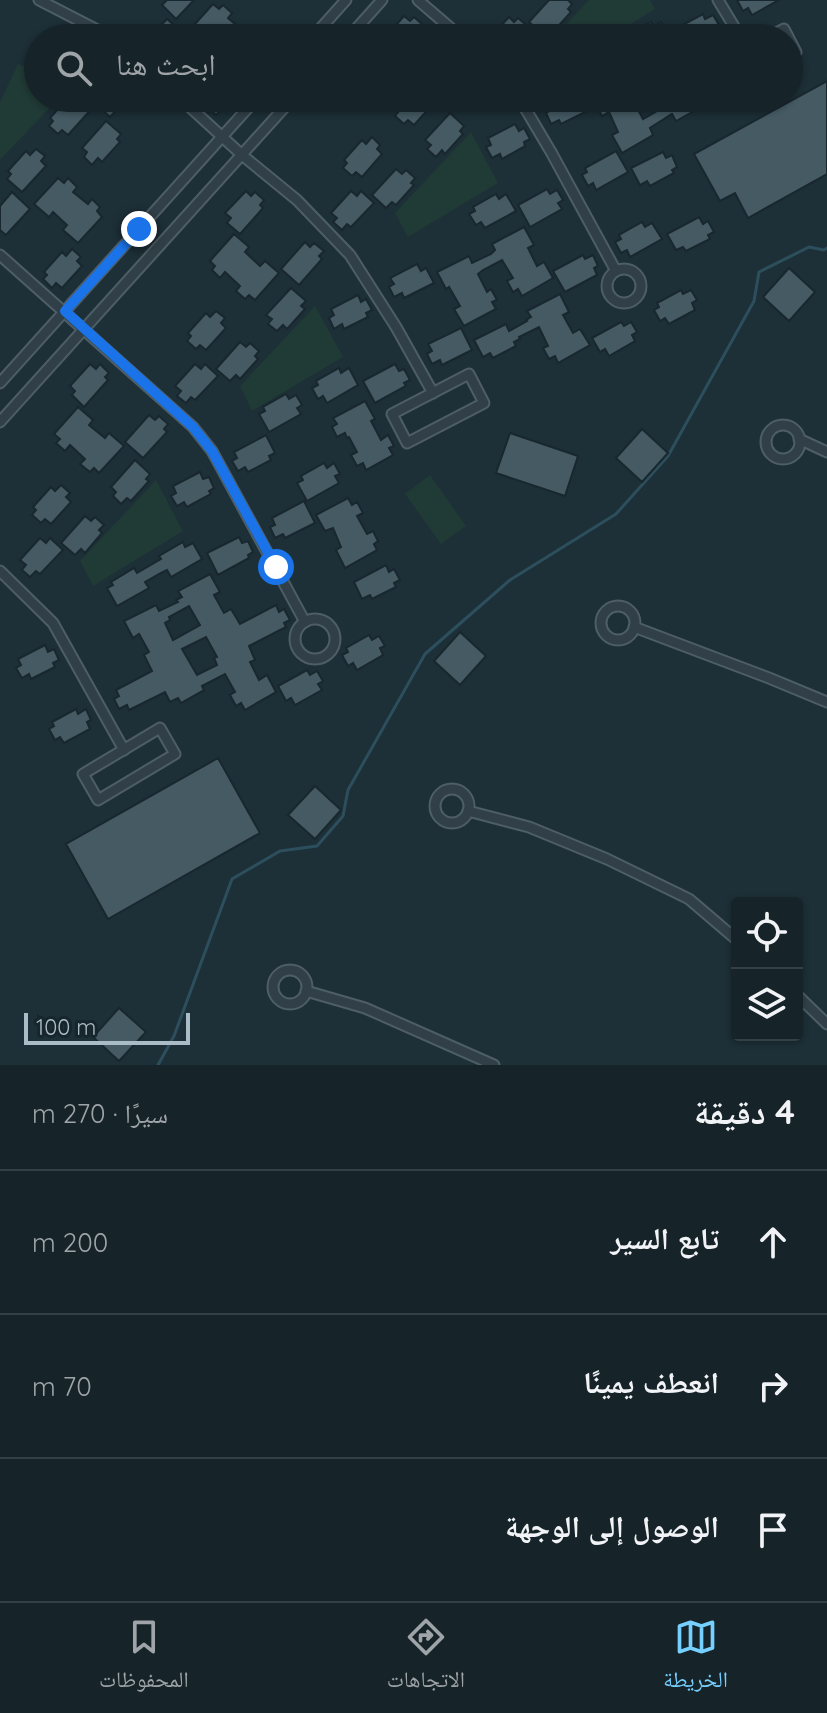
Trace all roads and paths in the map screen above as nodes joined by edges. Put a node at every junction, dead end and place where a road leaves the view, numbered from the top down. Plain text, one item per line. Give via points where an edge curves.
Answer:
1 (39, 0) edge
2 (346, 0) edge
3 (382, 0) edge
4 (418, 0) edge
5 (718, 0) edge
6 (86, 24) edge
7 (325, 24) edge
8 (361, 24) edge
9 (446, 24) edge
10 (733, 24) edge
11 (195, 112) edge
12 (244, 112) edge
13 (280, 112) edge
14 (527, 112) edge
15 (222, 137) junction
16 (242, 155) junction
17 (0, 255) edge
18 (616, 271) dead end
19 (65, 311) junction
20 (84, 329) junction
21 (0, 383) edge
22 (433, 393) junction
23 (0, 422) edge
24 (799, 439) dead end
25 (827, 452) edge
26 (0, 571) edge
27 (305, 622) junction
28 (634, 627) dead end
29 (827, 702) edge
30 (124, 750) junction
31 (468, 811) dead end
32 (731, 935) edge
33 (306, 991) dead end
34 (803, 1001) edge
35 (827, 1024) edge
36 (494, 1065) edge

1 - 6 street
2 - 7 street
3 - 8 street
4 - 9 street
5 - 10 street
11 - 15 street
12 - 15 street
13 - 16 street
14 - 18 street
15 - 16 street
15 - 19 street
16 - 20 street
16 - 22 street via 297,200 350,255
17 - 19 street
19 - 20 street
19 - 21 street
20 - 23 street
20 - 27 street via 193,427 212,451
22 - 22 street via 392,414 407,443 484,403 469,374
24 - 25 street
26 - 30 street via 53,623
27 - 27 street via 296,631 296,648 305,657 325,657 335,639 331,627 322,620
28 - 29 street
30 - 30 street via 83,774 98,800 175,754 160,728
31 - 32 street via 529,827 607,859 689,899
33 - 36 street via 365,1008
34 - 35 street

